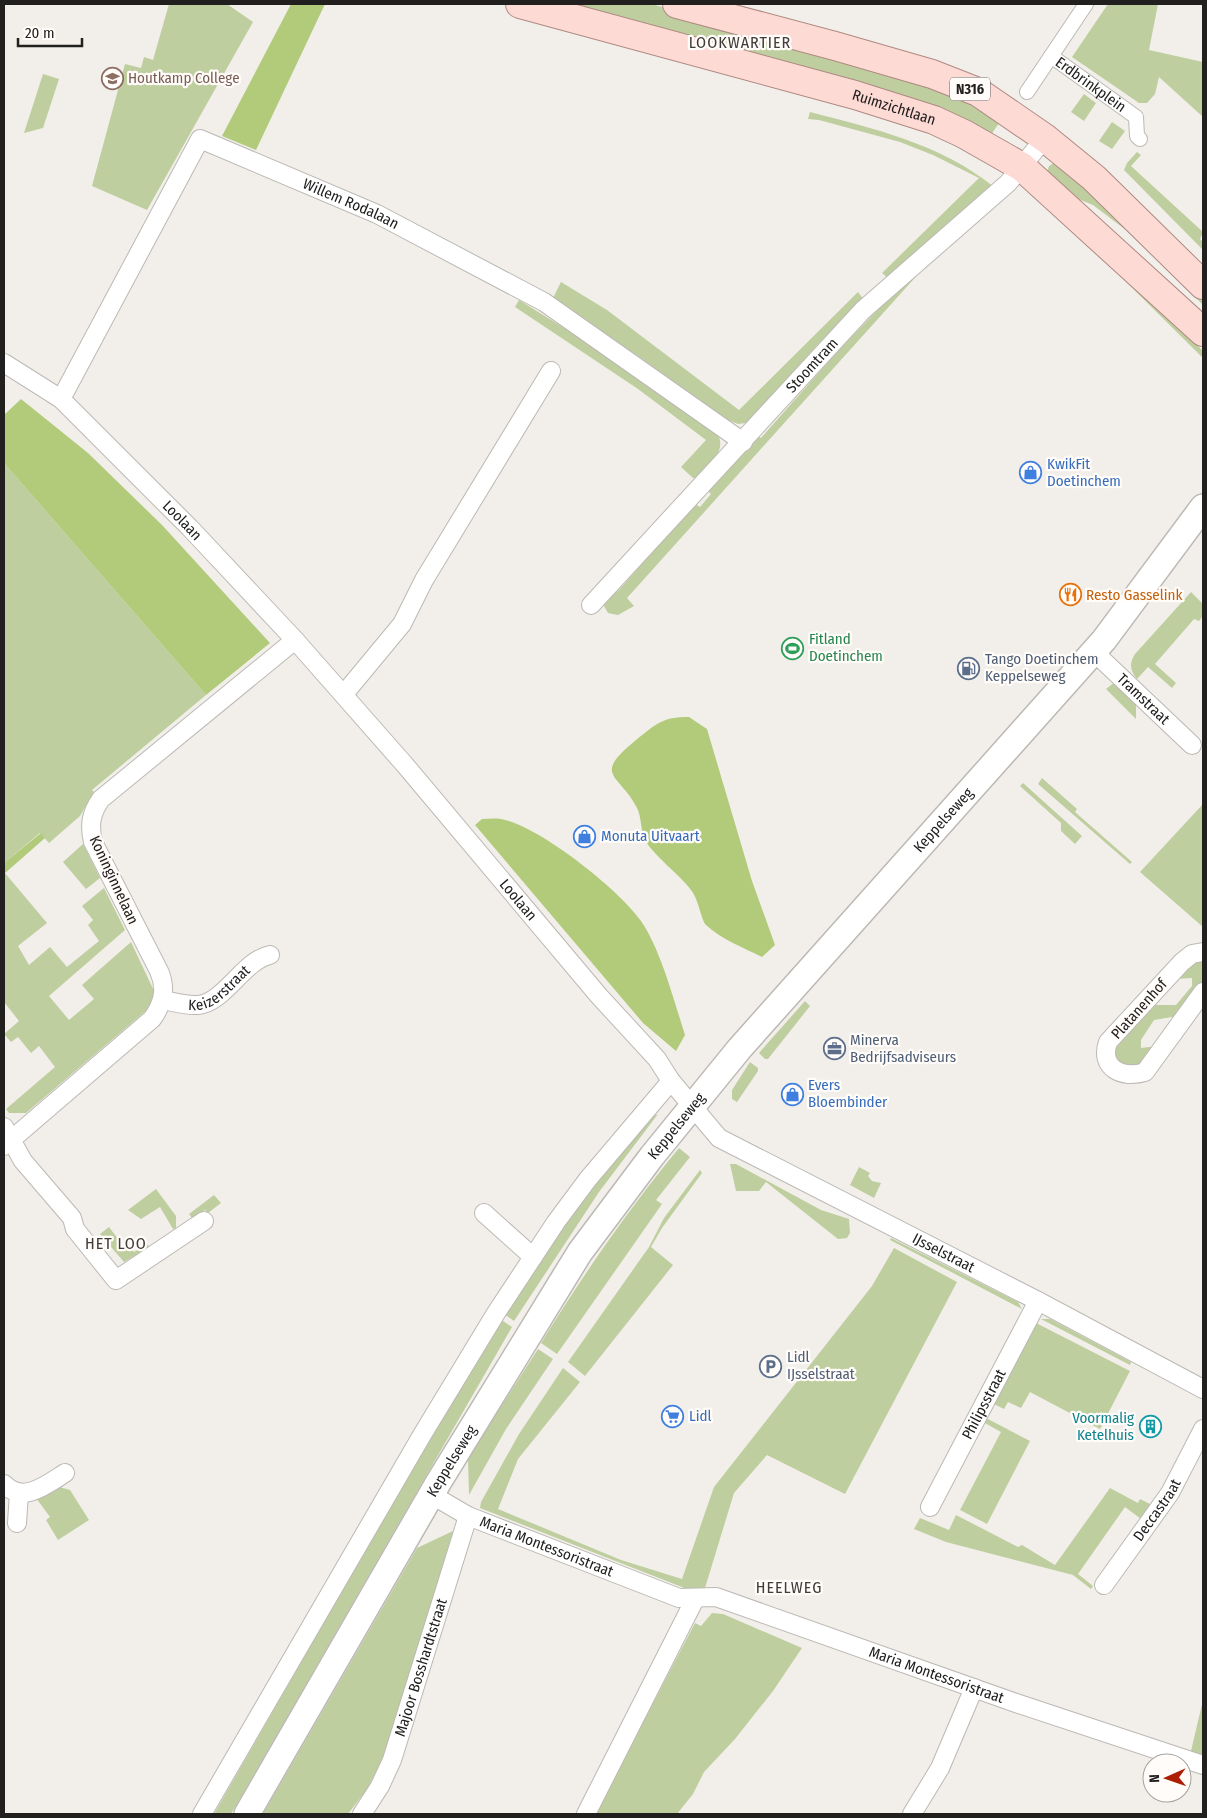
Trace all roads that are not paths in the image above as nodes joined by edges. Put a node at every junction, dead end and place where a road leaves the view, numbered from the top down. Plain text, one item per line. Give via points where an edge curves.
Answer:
1 (520, 4) edge
2 (677, 4) edge
3 (1086, 4) edge
4 (1051, 56) junction
5 (1027, 92) dead end
6 (1045, 138) junction
7 (1140, 139) dead end
8 (1022, 167) junction
9 (1202, 280) edge
10 (1203, 332) edge
11 (4, 363) edge
12 (551, 371) dead end
13 (61, 400) junction
14 (743, 442) junction
15 (1203, 507) edge
16 (591, 606) dead end
17 (295, 640) junction
18 (1094, 652) junction
19 (344, 694) junction
20 (1192, 745) dead end
21 (1203, 952) edge
22 (270, 955) dead end
23 (1203, 992) edge
24 (163, 1000) junction
25 (671, 1081) junction
26 (692, 1106) junction
27 (6, 1138) edge
28 (484, 1213) dead end
29 (204, 1221) dead end
30 (533, 1257) junction
31 (1038, 1301) junction
32 (1203, 1389) edge
33 (1203, 1429) edge
34 (65, 1473) dead end
35 (4, 1484) edge
36 (19, 1493) junction
37 (432, 1495) junction
38 (930, 1508) dead end
39 (468, 1516) junction
40 (17, 1523) dead end
41 (1104, 1586) dead end
42 (695, 1599) junction
43 (974, 1688) junction
44 (1203, 1765) edge
45 (202, 1814) edge
46 (247, 1814) edge
47 (362, 1814) edge
48 (586, 1814) edge
49 (912, 1814) edge

1 - 8 main road, Ruimzichtlaan via 855,95 934,120
2 - 6 main road, N316 via 932,74 978,92
3 - 4 street
4 - 5 street
4 - 7 street, Erdbrinkplein via 1136,117
6 - 8 street, Stoomtram
6 - 9 main road, N316 via 1094,178
8 - 10 main road, Ruimzichtlaan
8 - 14 street, Stoomtram via 1008,183 863,310
11 - 13 street, Loolaan
12 - 19 street via 424,580 402,624
13 - 14 street, Willem Rodalaan via 200,139 377,214 544,302
13 - 17 street, Loolaan via 190,528
14 - 16 street, Stoomtram
15 - 18 main road, Keppelseweg
17 - 19 street, Loolaan
17 - 24 street, Koninginnelaan via 101,799 95,808 91,819 93,842 159,971
18 - 20 street, Tramstraat
18 - 26 main road, Keppelseweg via 748,1038
19 - 25 street, Loolaan via 656,1059
21 - 23 street, Platanenhof via 1192,954 1182,962 1108,1042 1108,1065 1125,1074 1144,1072
22 - 24 street, Keizerstraat via 258,960 205,1003
24 - 27 street via 152,1019
25 - 26 street, Loolaan
25 - 30 street via 612,1147
26 - 31 street, IJsselstraat via 719,1138 742,1151
26 - 37 main road, Keppelseweg via 580,1252
27 - 29 street via 72,1218 75,1229 116,1280
28 - 30 street
30 - 45 street via 422,1435
31 - 32 street, IJsselstraat
31 - 38 street, Philipsstraat
33 - 41 street, Deccastraat via 1170,1493
34 - 36 street via 34,1491
35 - 36 street
36 - 40 street
37 - 39 street, Maria Montessoristraat
37 - 46 main road, Keppelseweg
39 - 42 street, Maria Montessoristraat via 679,1598
39 - 47 street, Majoor Bosshardtstraat via 392,1760
42 - 43 street, Maria Montessoristraat via 716,1597
42 - 48 street
43 - 44 street, Maria Montessoristraat
43 - 49 street via 940,1768

